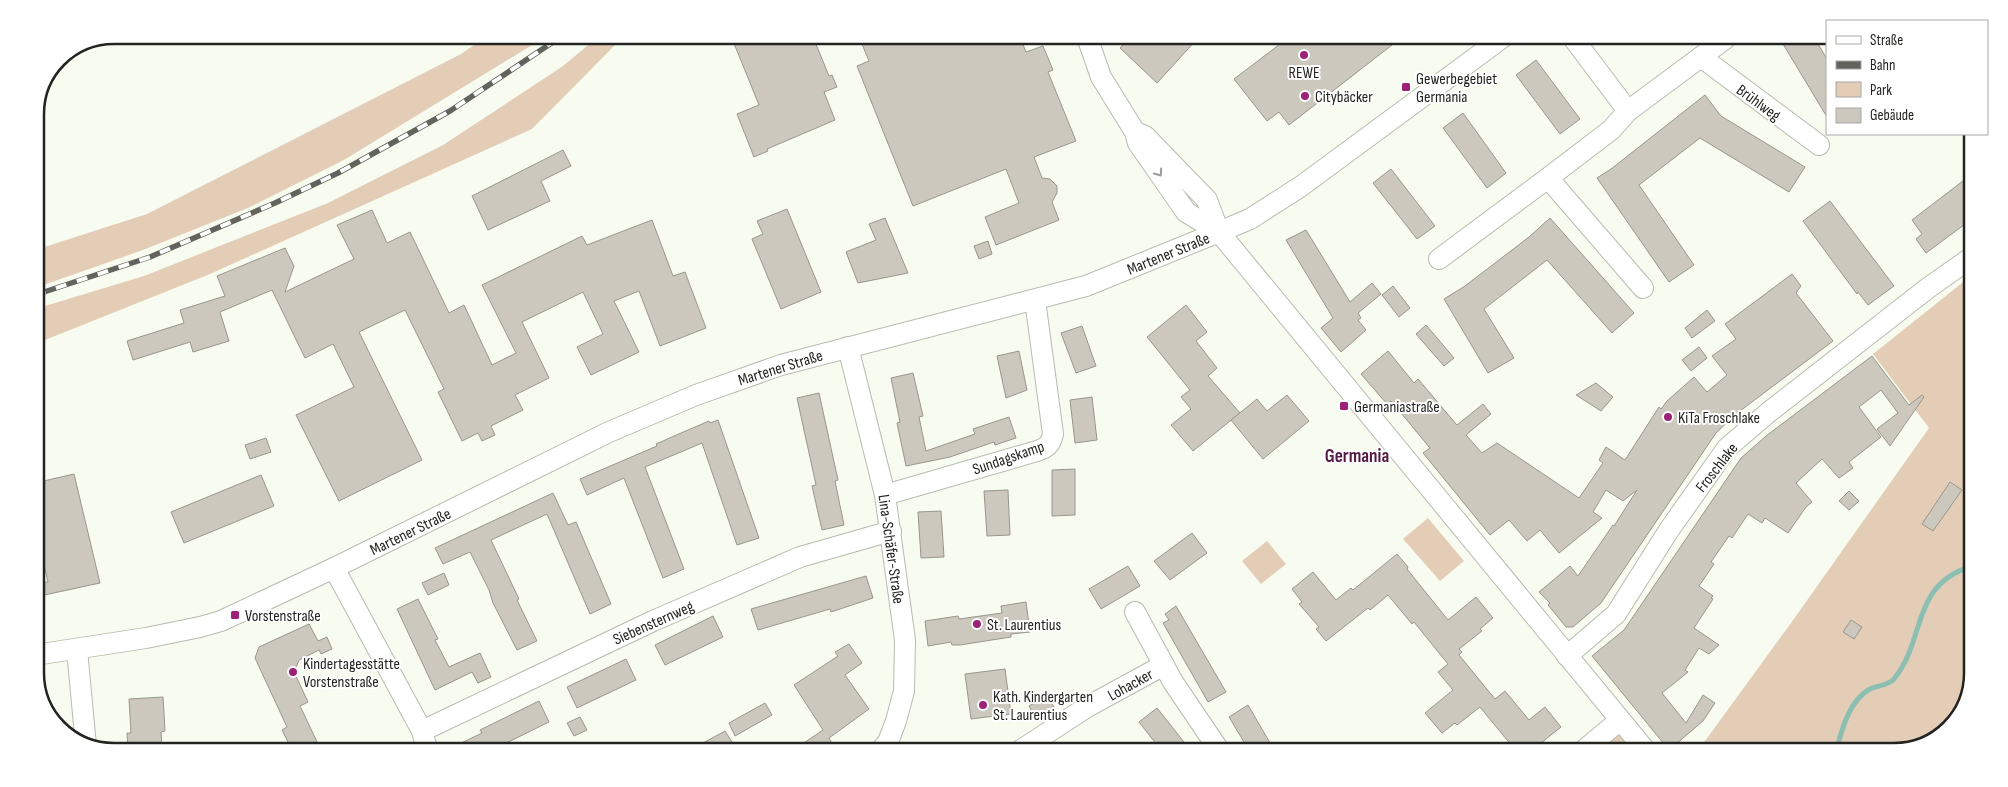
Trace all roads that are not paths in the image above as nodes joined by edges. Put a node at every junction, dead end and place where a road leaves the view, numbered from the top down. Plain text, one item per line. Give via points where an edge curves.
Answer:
1 (1089, 44) edge
2 (1494, 44) edge
3 (1578, 44) edge
4 (1718, 44) edge
5 (1701, 57) junction
6 (1628, 111) junction
7 (1819, 145) dead end
8 (1548, 178) junction
9 (1219, 232) junction
10 (1439, 259) dead end
11 (1964, 263) edge
12 (1643, 288) dead end
13 (1035, 300) junction
14 (848, 347) junction
15 (884, 495) junction
16 (891, 532) junction
17 (334, 568) junction
18 (1135, 612) dead end
19 (77, 650) junction
20 (44, 654) edge
21 (1567, 656) junction
22 (1164, 665) junction
23 (1619, 721) junction
24 (85, 737) edge
25 (424, 740) edge
26 (890, 743) edge
27 (1032, 743) edge
28 (1214, 743) edge
29 (1593, 743) edge
30 (1639, 743) edge

1 - 9 street via 1101,77 1136,132 1138,143 1186,212
2 - 9 street, Martener Straße via 1300,187 1250,219
3 - 6 street
4 - 5 street
5 - 6 street
5 - 7 street, Brühlweg
6 - 8 street via 1611,130
8 - 10 street
8 - 12 street
9 - 13 street, Martener Straße via 1086,286
9 - 21 street
11 - 21 street, Froschlake via 1727,448 1669,530 1616,614
13 - 14 street, Martener Straße
13 - 15 street, Sundagskamp via 1052,442 1037,451
14 - 15 street, Lina-Schäfer-Straße
14 - 17 street, Martener Straße via 781,365 704,392 617,429
15 - 16 street, Lina-Schäfer-Straße
16 - 25 street, Siebensternweg via 800,557 653,620
16 - 26 street, Lina-Schäfer-Straße via 905,640 904,691
17 - 19 street, Martener Straße via 221,621
17 - 25 street
18 - 22 street
19 - 20 street, Martener Straße
19 - 24 street
21 - 23 street
22 - 27 street, Lohacker
22 - 28 street
23 - 29 street
23 - 30 street

